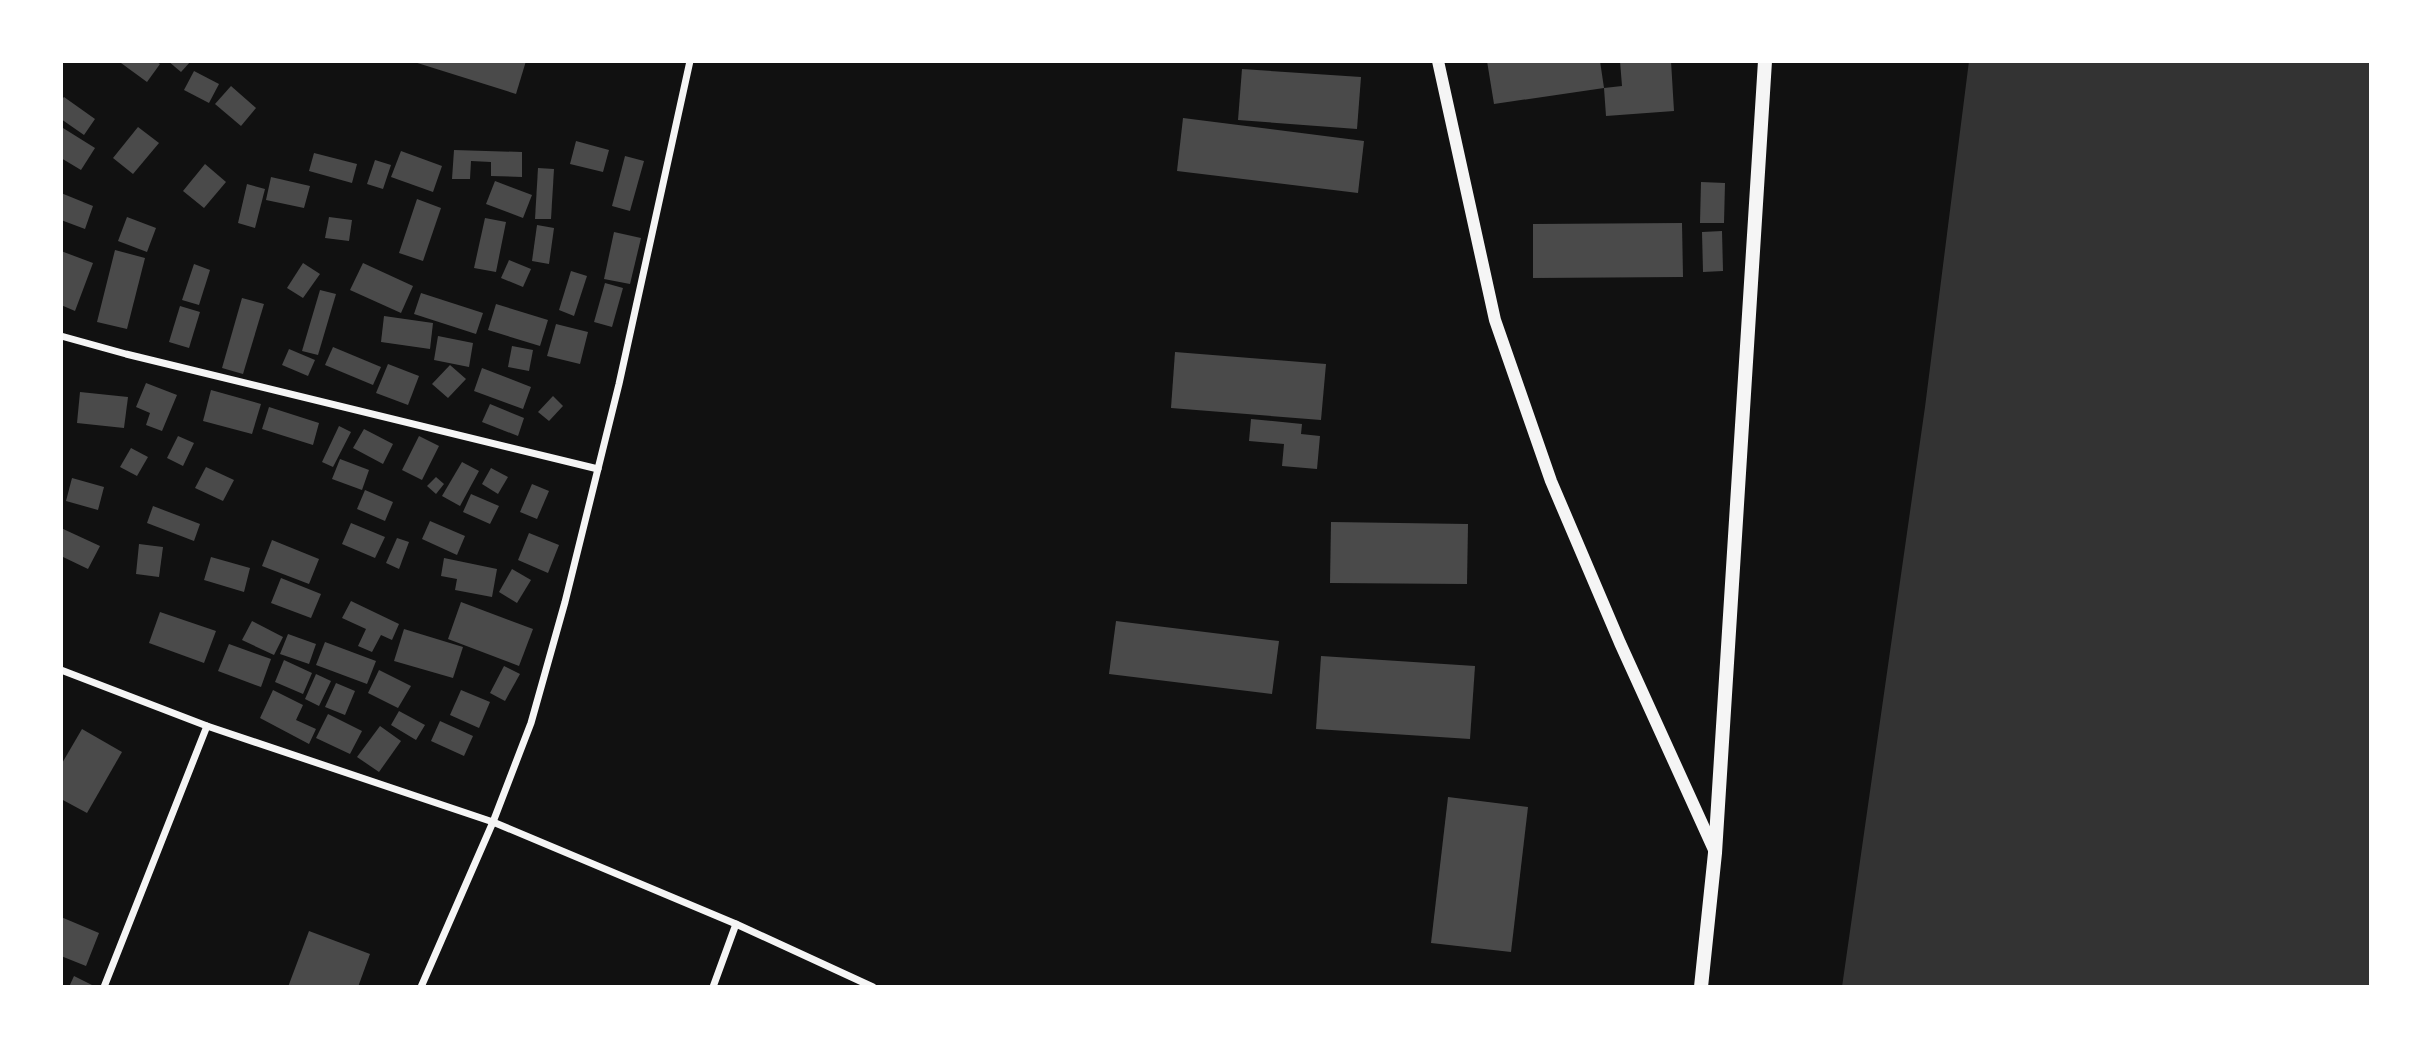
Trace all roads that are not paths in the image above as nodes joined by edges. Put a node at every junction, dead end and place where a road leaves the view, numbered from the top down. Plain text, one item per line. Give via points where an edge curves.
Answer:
1 (690, 61) edge
2 (1438, 61) edge
3 (1765, 61) edge
4 (61, 336) edge
5 (598, 469) junction
6 (61, 670) edge
7 (207, 726) junction
8 (493, 822) junction
9 (1716, 853) junction
10 (736, 925) junction
11 (104, 987) edge
12 (421, 987) edge
13 (713, 987) edge
14 (873, 987) edge
15 (1701, 987) edge

1 - 5 street
2 - 9 street via 1495,320 1551,481
3 - 9 main road
4 - 5 street
5 - 8 street via 531,723
6 - 7 street
7 - 8 street
7 - 11 street
8 - 10 street
8 - 12 street
9 - 15 main road
10 - 13 street
10 - 14 street

